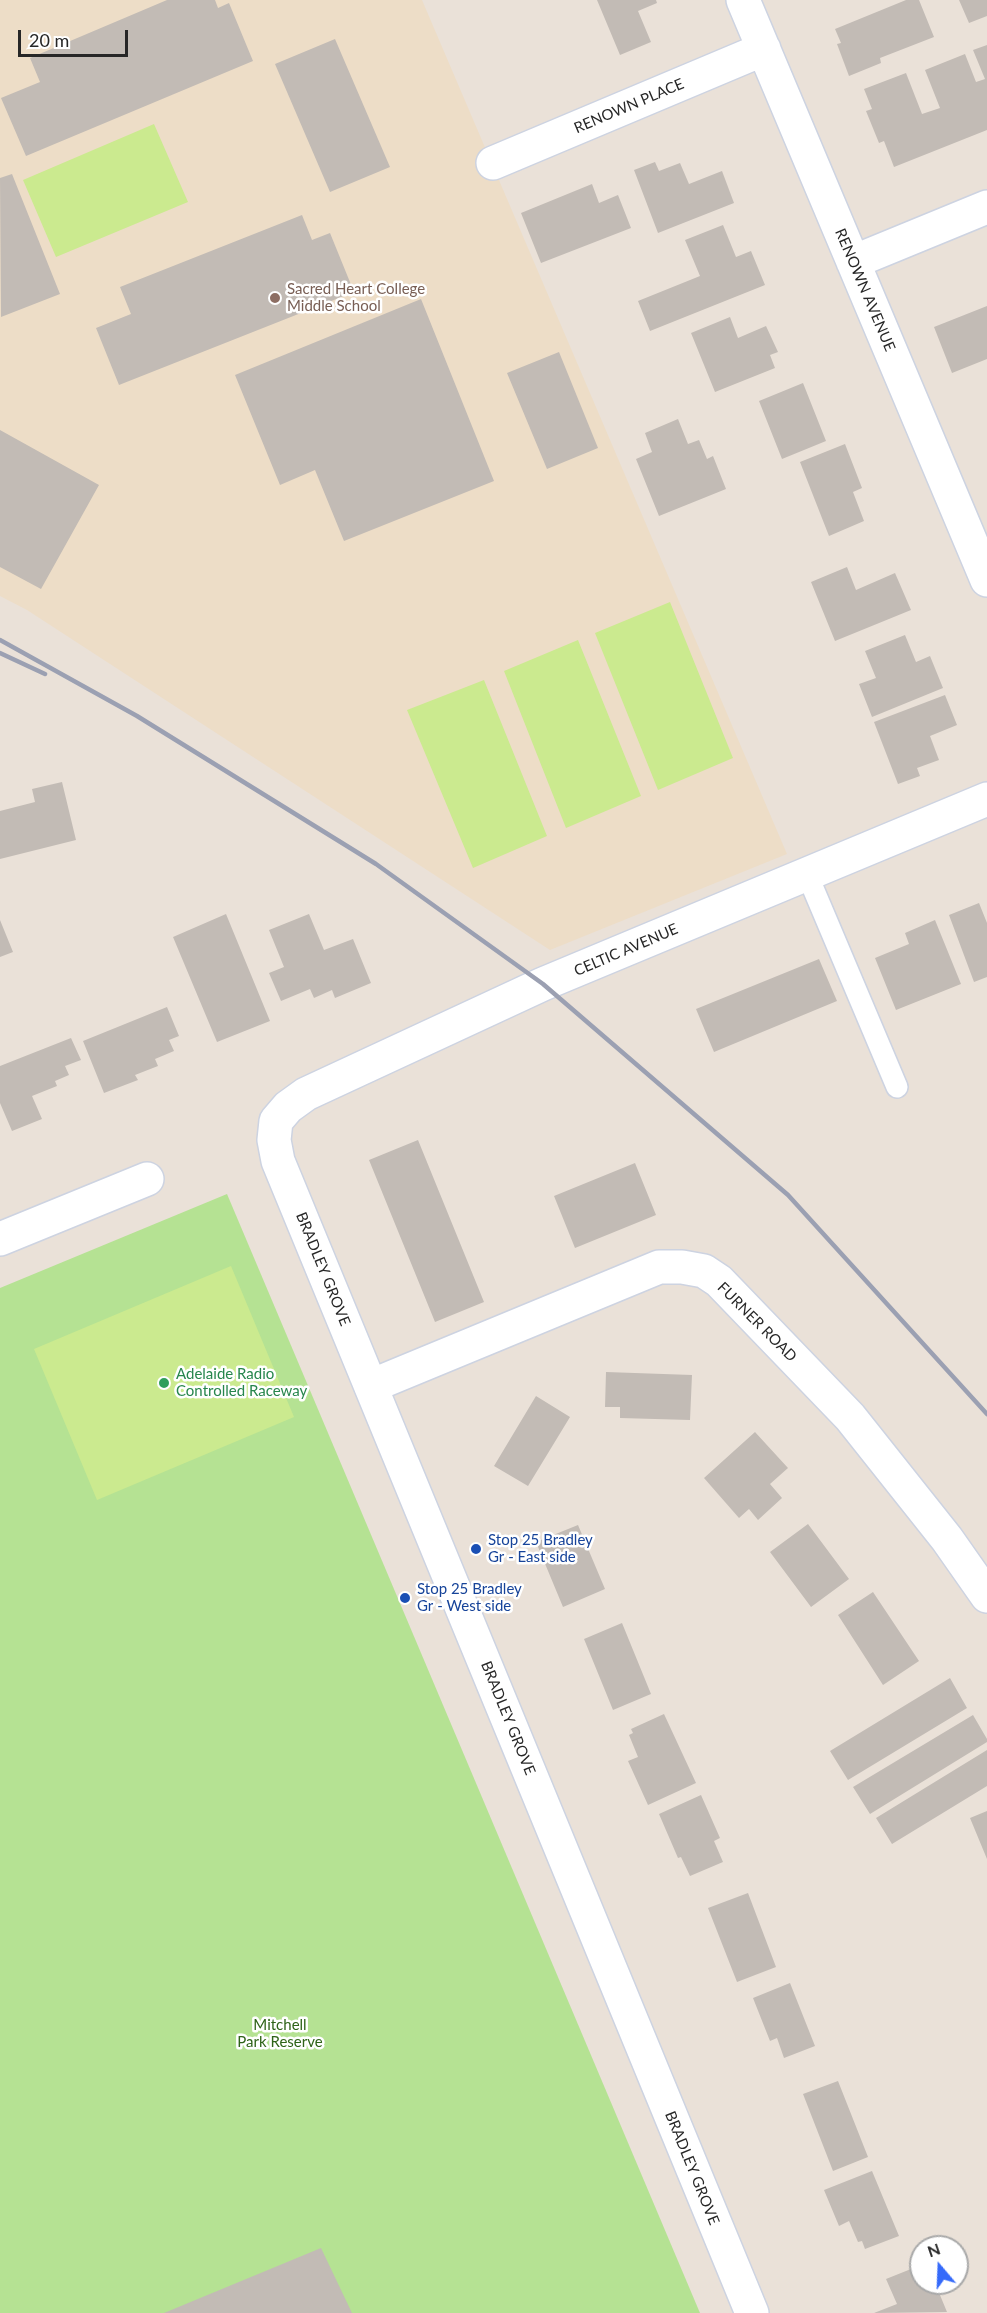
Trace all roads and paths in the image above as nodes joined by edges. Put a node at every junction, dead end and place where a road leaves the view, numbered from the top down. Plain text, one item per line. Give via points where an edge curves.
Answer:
1 (743, 0) edge
2 (764, 50) junction
3 (493, 163) dead end
4 (987, 207) edge
5 (853, 262) junction
6 (987, 580) edge
7 (987, 799) edge
8 (807, 874) junction
9 (897, 1087) dead end
10 (276, 1122) joint
11 (147, 1179) dead end
12 (0, 1239) edge
13 (371, 1386) junction
14 (987, 1596) edge
15 (752, 2313) edge

1 - 2 street, RENOWN AVENUE
2 - 3 street, RENOWN PLACE
2 - 5 street, RENOWN AVENUE
4 - 5 street
5 - 6 street, RENOWN AVENUE
7 - 8 street, CELTIC AVENUE
8 - 9 lane
8 - 10 street, CELTIC AVENUE via 543,984 306,1094
10 - 13 street, BRADLEY GROVE via 278,1161
11 - 12 street
13 - 14 street, FURNER ROAD via 659,1267 704,1271 719,1281 850,1417
13 - 15 street, BRADLEY GROVE

